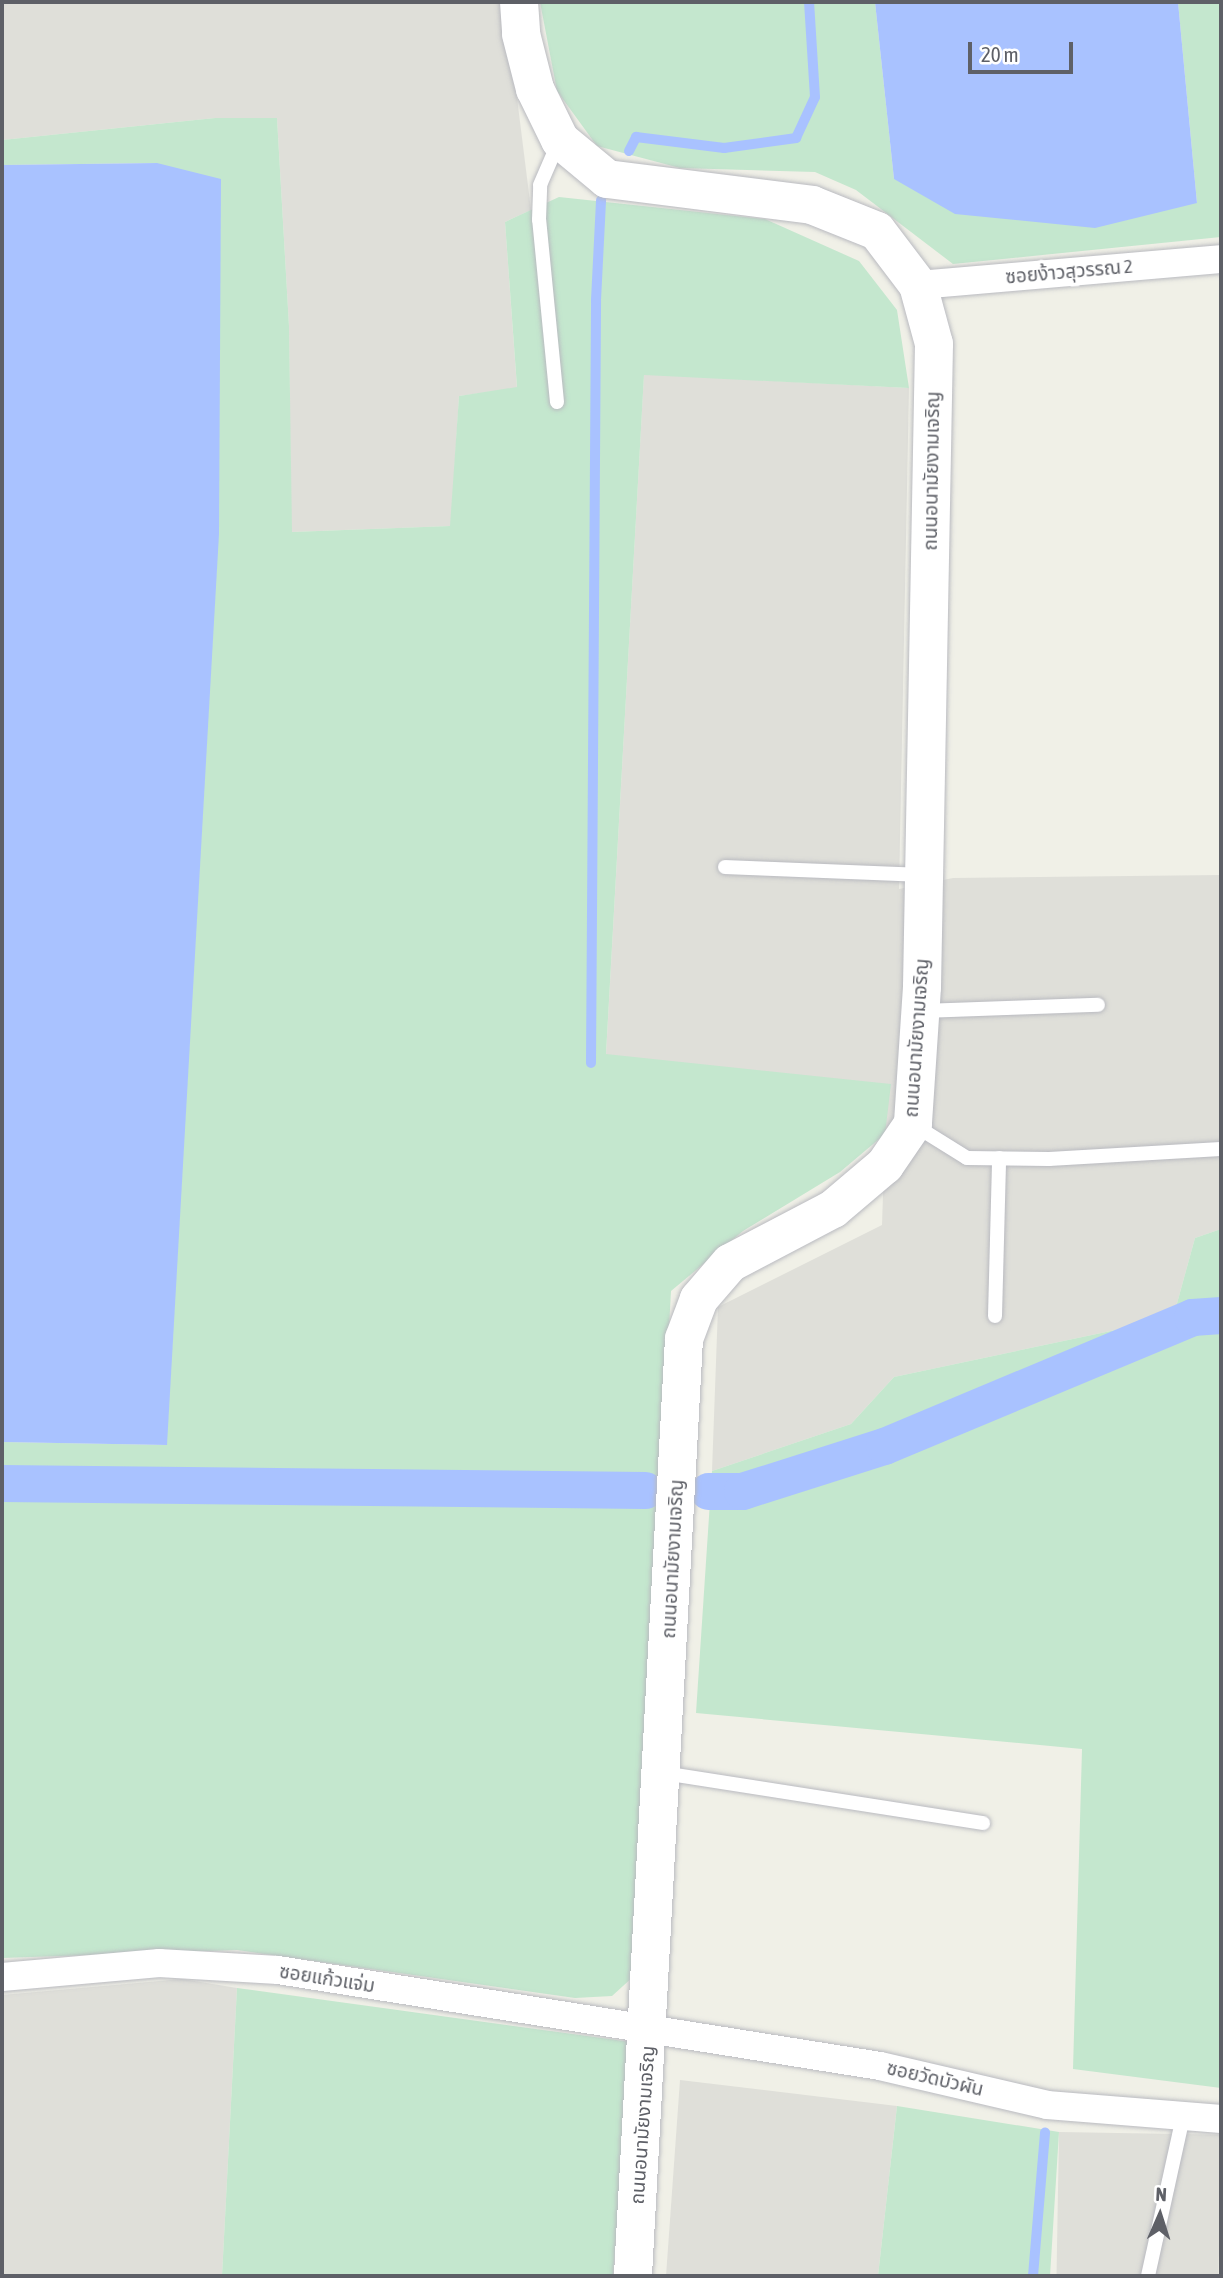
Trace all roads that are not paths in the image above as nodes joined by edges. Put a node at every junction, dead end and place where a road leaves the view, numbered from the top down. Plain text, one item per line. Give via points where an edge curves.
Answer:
1 (519, 2) edge
2 (560, 140) junction
3 (1221, 259) edge
4 (918, 285) junction
5 (556, 402) dead end
6 (725, 867) dead end
7 (925, 875) junction
8 (1098, 1005) dead end
9 (921, 1011) junction
10 (913, 1124) junction
11 (1221, 1149) edge
12 (999, 1158) junction
13 (995, 1316) dead end
14 (663, 1773) junction
15 (984, 1823) dead end
16 (2, 1977) edge
17 (650, 2030) junction
18 (1182, 2117) junction
19 (1221, 2119) edge
20 (633, 2276) edge
21 (1148, 2276) edge

1 - 2 street, ถนนอนามัยงามเจริญ via 535,89
2 - 4 street, ถนนอนามัยงามเจริญ via 607,179 811,205 877,231
2 - 5 lane via 540,185 539,220
3 - 4 street, ซอยง้าวสุวรรณ 2
4 - 7 street, ถนนอนามัยงามเจริญ via 934,344
6 - 7 lane
7 - 9 street, ถนนอนามัยงามเจริญ
8 - 9 lane
9 - 10 street, ถนนอนามัยงามเจริญ
10 - 12 lane via 967,1158
10 - 14 street, ถนนอนามัยงามเจริญ via 885,1165 833,1209 730,1263 699,1298 684,1339
11 - 12 lane
12 - 13 lane
14 - 15 lane
14 - 17 street, ถนนอนามัยงามเจริญ
16 - 17 street, ซอยแก้วแจ่ม via 159,1963 278,1970
17 - 18 street, ซอยวัดบัวผัน via 880,2066 1047,2105
17 - 20 street, ถนนอนามัยงามเจริญ
18 - 19 street, ซอยวัดบัวผัน
18 - 21 lane

